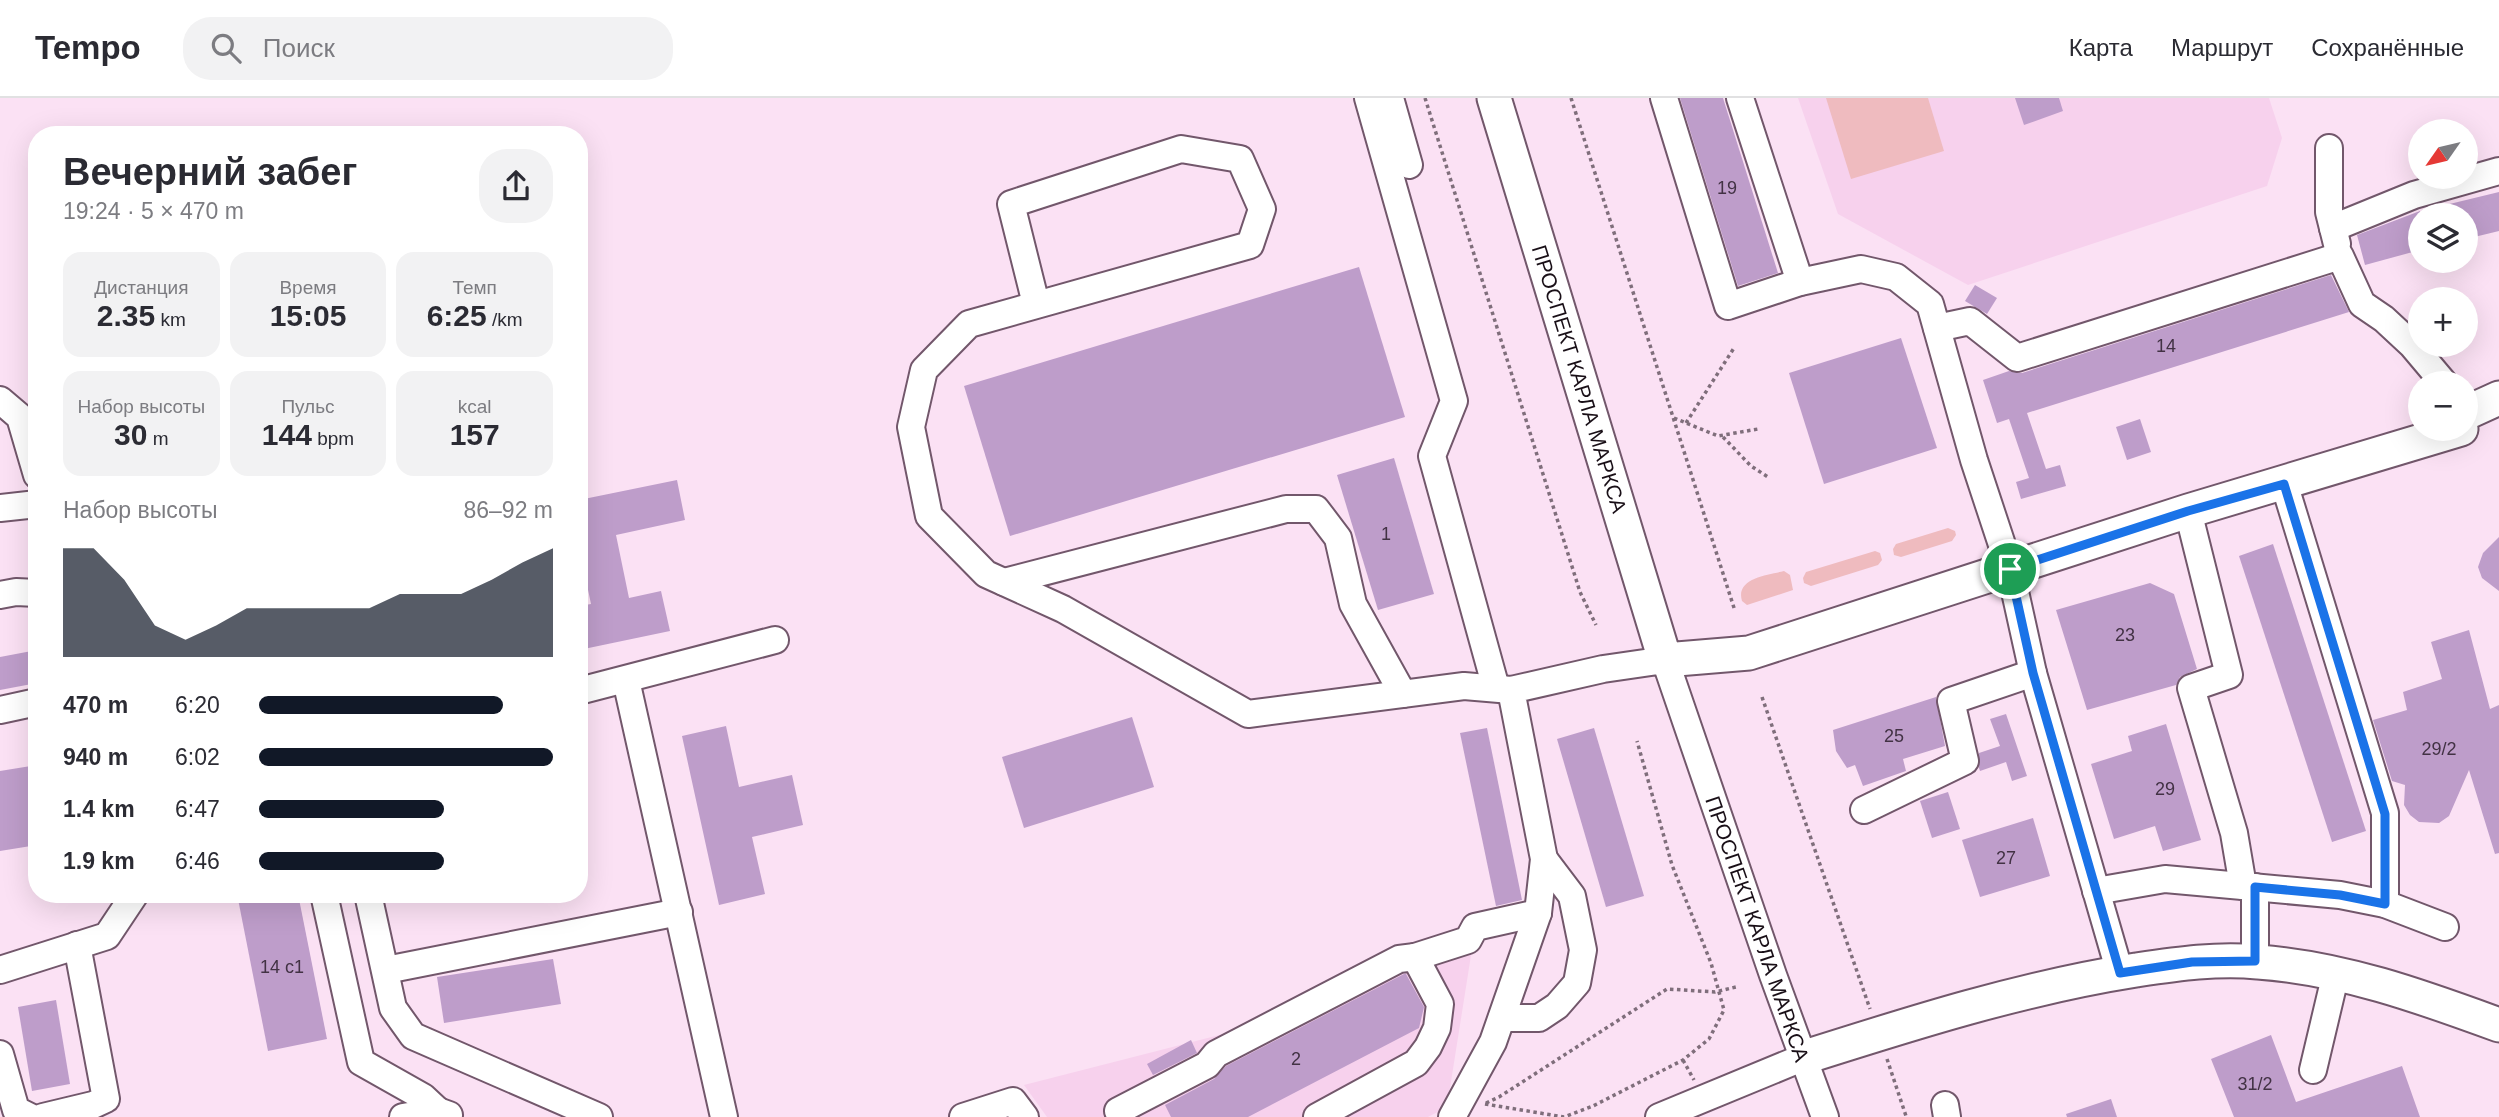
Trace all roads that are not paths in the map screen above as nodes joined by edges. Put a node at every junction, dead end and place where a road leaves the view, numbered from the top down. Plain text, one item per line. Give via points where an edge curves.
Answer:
1 (1368, 98) edge
2 (1390, 98) edge
3 (1494, 98) edge
4 (1664, 98) edge
5 (1740, 98) edge
6 (2329, 148) dead end
7 (1409, 165) dead end
8 (2499, 171) edge
9 (2333, 228) junction
10 (2340, 256) junction
11 (1800, 282) junction
12 (1036, 304) junction
13 (1937, 328) junction
14 (2434, 371) edge
15 (0, 400) edge
16 (2480, 412) edge
17 (2408, 441) edge
18 (28, 444) edge
19 (2379, 454) junction
20 (2284, 484) junction
21 (28, 505) edge
22 (0, 509) edge
23 (2188, 511) junction
24 (2010, 569) junction
25 (1004, 582) junction
26 (28, 593) edge
27 (0, 596) edge
28 (775, 640) dead end
29 (1665, 660) junction
30 (2033, 673) junction
31 (626, 680) junction
32 (588, 689) edge
33 (1503, 689) junction
34 (1403, 695) junction
35 (28, 704) edge
36 (0, 710) edge
37 (1864, 810) dead end
38 (1544, 859) junction
39 (2249, 886) junction
40 (2096, 891) junction
41 (129, 903) edge
42 (326, 903) edge
43 (370, 903) edge
44 (2385, 904) junction
45 (679, 912) junction
46 (1538, 913) junction
47 (2445, 927) dead end
48 (77, 945) junction
49 (1415, 957) junction
50 (2255, 961) junction
51 (0, 970) edge
52 (386, 970) junction
53 (2120, 973) junction
54 (2336, 973) junction
55 (1502, 1018) junction
56 (2499, 1025) edge
57 (0, 1055) edge
58 (1802, 1058) junction
59 (2313, 1070) dead end
60 (446, 1114) edge
61 (30, 1117) edge
62 (43, 1117) edge
63 (403, 1117) edge
64 (599, 1117) edge
65 (724, 1117) edge
66 (963, 1117) edge
67 (1026, 1117) edge
68 (1121, 1117) edge
69 (1317, 1117) edge
70 (1452, 1117) edge
71 (1659, 1117) edge
72 (1825, 1117) edge

1 - 33 street via 1454,401 1432,456
2 - 7 street
3 - 29 main road, ПРОСПЕКТ КАРЛА МАРКСА
4 - 11 street via 1728,306
5 - 11 street
6 - 9 street
8 - 9 street via 2414,195
9 - 10 street
10 - 13 street via 2017,358 1970,321
10 - 14 street via 2362,304 2412,345
11 - 13 street via 1861,269 1896,277 1930,304
12 - 12 street via 1250,244 1262,209 1240,159 1181,149 1011,204
12 - 25 street via 969,324 924,370 911,427 929,516 986,574
13 - 24 street
15 - 18 street via 20,417
16 - 19 main road
17 - 19 main road
19 - 20 main road
20 - 23 main road
20 - 44 street via 2385,814
21 - 22 street
23 - 24 main road
23 - 39 street via 2229,676 2191,688
24 - 29 main road via 1749,653
24 - 30 street
25 - 34 street via 1063,609 1248,714
25 - 34 street via 1286,509 1316,509 1338,538 1353,604
26 - 27 street
28 - 31 street
29 - 33 street
29 - 58 street, ПРОСПЕКТ КАРЛА МАРКСА
30 - 37 street via 1951,701 1965,761
30 - 40 street
31 - 32 street
31 - 45 street
33 - 34 street via 1464,686
33 - 38 street
35 - 36 street
38 - 46 street
38 - 55 street via 1572,896 1583,950 1577,983 1539,1018
39 - 40 street via 2165,879
39 - 44 street
39 - 50 street
40 - 53 street
41 - 48 street via 107,936
42 - 60 street via 361,1062
43 - 52 street
44 - 47 street
45 - 52 street
45 - 65 street
46 - 49 street via 1475,927 1468,940
46 - 55 street
48 - 51 street
48 - 62 street via 106,1099
49 - 68 street via 1399,959 1216,1054 1207,1065 1118,1111
49 - 69 street via 1440,1004 1437,1028 1428,1047 1416,1063
50 - 53 main road via 2192,962
50 - 54 main road
52 - 64 street via 393,1008 413,1036
53 - 58 main road via 1993,1000
54 - 56 main road via 2412,992
54 - 59 street
55 - 70 street
57 - 61 street via 16,1110
58 - 71 street
58 - 72 street, ПРОСПЕКТ КАРЛА МАРКСА
60 - 63 street
66 - 67 street via 1013,1101

